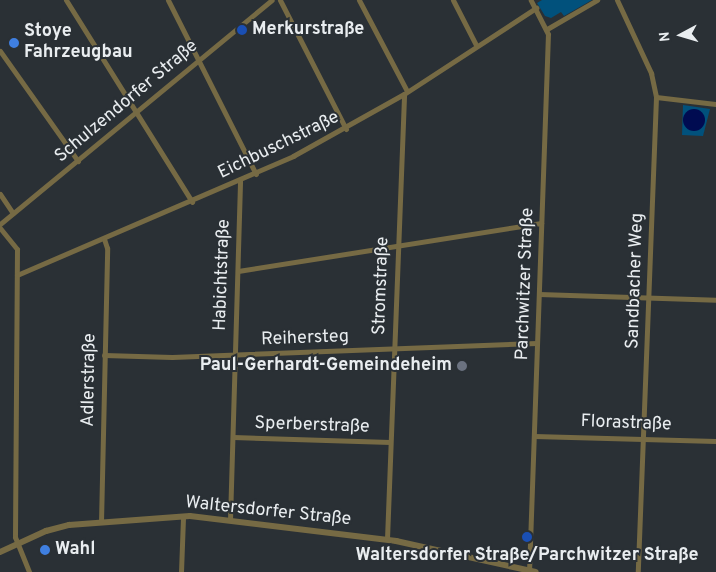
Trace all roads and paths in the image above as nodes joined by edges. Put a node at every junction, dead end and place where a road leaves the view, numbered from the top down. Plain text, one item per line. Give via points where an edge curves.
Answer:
1 (66, 0) edge
2 (168, 0) edge
3 (272, 0) edge
4 (280, 0) edge
5 (359, 0) edge
6 (453, 0) edge
7 (531, 0) edge
8 (597, 0) edge
9 (617, 0) edge
10 (536, 8) junction
11 (547, 29) junction
12 (476, 45) junction
13 (0, 51) edge
14 (198, 60) junction
15 (405, 93) junction
16 (656, 96) junction
17 (716, 104) edge
18 (135, 112) junction
19 (346, 129) junction
20 (78, 161) junction
21 (256, 174) junction
22 (240, 181) junction
23 (0, 194) edge
24 (192, 202) junction
25 (13, 213) junction
26 (541, 223) junction
27 (0, 226) edge
28 (104, 239) junction
29 (397, 246) junction
30 (238, 271) junction
31 (17, 275) junction
32 (539, 294) junction
33 (649, 297) junction
34 (716, 300) edge
35 (538, 343) junction
36 (394, 349) junction
37 (104, 355) junction
38 (234, 355) junction
39 (534, 436) junction
40 (233, 437) junction
41 (643, 438) junction
42 (716, 441) edge
43 (390, 442) junction
44 (183, 517) junction
45 (230, 520) junction
46 (101, 522) junction
47 (387, 539) junction
48 (17, 544) junction
49 (0, 552) edge
50 (29, 572) edge
51 (181, 572) edge
52 (532, 572) edge
53 (638, 572) edge

1 - 18 street
2 - 14 street
3 - 14 street, Schulzendorfer Straße
4 - 19 street
5 - 15 street
6 - 12 street
7 - 10 street, Parchwitzer Straße
8 - 11 street
9 - 16 street, Sandbacher Weg via 651,72
10 - 11 street, Parchwitzer Straße
10 - 12 street, Eichbuschstraße
11 - 26 street, Parchwitzer Straße
12 - 15 street, Eichbuschstraße
13 - 20 street
14 - 18 street, Schulzendorfer Straße
14 - 21 street
15 - 19 street, Eichbuschstraße
15 - 29 street, Stromstraße
16 - 17 street
16 - 33 street, Sandbacher Weg
18 - 20 street, Schulzendorfer Straße
18 - 24 street
19 - 21 street, Eichbuschstraße
20 - 25 street, Schulzendorfer Straße
21 - 22 street, Eichbuschstraße
22 - 24 street, Eichbuschstraße
22 - 30 street, Habichtstraße
23 - 25 street
24 - 28 street, Eichbuschstraße
25 - 27 street, Schulzendorfer Straße
26 - 29 street
26 - 32 street, Parchwitzer Straße
27 - 31 street via 17,249
28 - 31 street, Eichbuschstraße
28 - 37 street, Adlerstraße via 107,248
29 - 30 street
29 - 36 street, Stromstraße
30 - 38 street, Habichtstraße
31 - 48 street
32 - 33 street
32 - 35 street, Parchwitzer Straße
33 - 34 street
33 - 41 street, Sandbacher Weg
35 - 36 street, Reihersteg
35 - 39 street, Parchwitzer Straße
36 - 38 street, Reihersteg
36 - 43 street, Stromstraße
37 - 38 street, Reihersteg
37 - 46 street, Adlerstraße
38 - 40 street, Habichtstraße
39 - 41 street, Florastraße
39 - 52 street, Parchwitzer Straße
40 - 43 street, Sperberstraße
40 - 45 street, Habichtstraße
41 - 42 street, Florastraße
41 - 53 street, Sandbacher Weg
43 - 47 street, Stromstraße
44 - 45 street, Waltersdorfer Straße
44 - 46 street, Waltersdorfer Straße
44 - 51 street
45 - 47 street, Waltersdorfer Straße
46 - 48 street, Waltersdorfer Straße via 58,527
47 - 52 street, Waltersdorfer Straße
48 - 49 street, Waltersdorfer Straße
48 - 50 street

